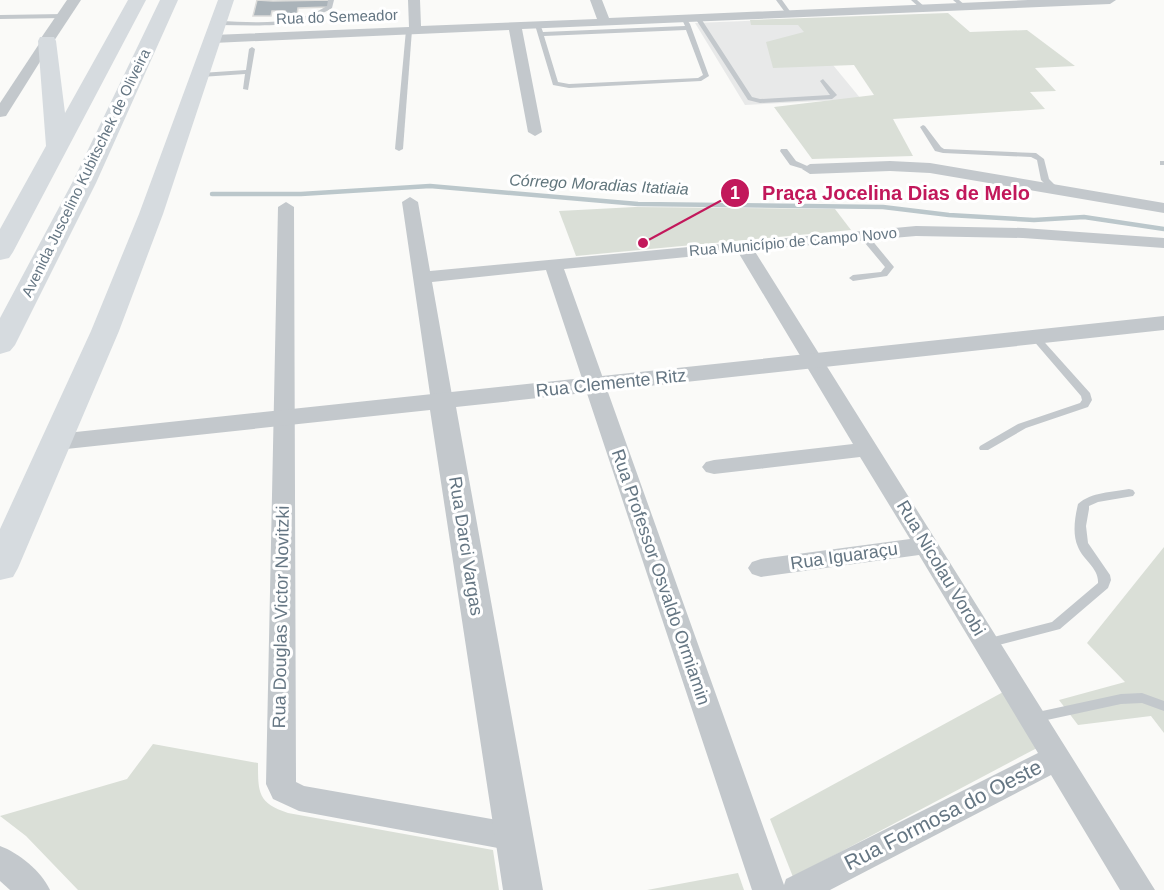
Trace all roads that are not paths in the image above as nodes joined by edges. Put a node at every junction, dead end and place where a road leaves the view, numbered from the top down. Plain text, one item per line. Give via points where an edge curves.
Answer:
1 (75, 0) edge
2 (137, 0) edge
3 (169, 0) edge
4 (331, 0) edge
5 (414, 0) edge
6 (596, 0) edge
7 (779, 0) edge
8 (1110, 0) edge
9 (1042, 1) edge
10 (959, 3) edge
11 (919, 4) edge
12 (789, 14) junction
13 (64, 16) junction
14 (1, 18) edge
15 (698, 18) junction
16 (261, 20) junction
17 (219, 21) edge
18 (604, 22) junction
19 (686, 23) junction
20 (515, 26) junction
21 (540, 29) junction
22 (412, 30) junction
23 (259, 37) junction
24 (47, 41) junction
25 (252, 49) dead end
26 (249, 72) junction
27 (201, 75) junction
28 (824, 81) dead end
29 (246, 89) dead end
30 (1, 113) edge
31 (924, 127) dead end
32 (535, 132) dead end
33 (58, 148) junction
34 (399, 149) dead end
35 (784, 151) dead end
36 (810, 169) joint
37 (1056, 190) junction
38 (34, 194) junction
39 (410, 201) dead end
40 (286, 207) dead end
41 (1164, 208) edge
42 (0, 215) edge
43 (863, 235) junction
44 (1164, 243) edge
45 (744, 246) junction
46 (0, 252) edge
47 (554, 264) junction
48 (422, 277) junction
49 (853, 278) dead end
50 (1164, 323) edge
51 (1035, 337) junction
52 (0, 345) edge
53 (814, 361) junction
54 (595, 384) junction
55 (442, 401) junction
56 (284, 418) junction
57 (57, 442) junction
58 (984, 448) dead end
59 (868, 449) junction
60 (714, 467) dead end
61 (1129, 493) dead end
62 (927, 545) junction
63 (0, 568) edge
64 (761, 568) dead end
65 (987, 643) junction
66 (1164, 706) edge
67 (1033, 718) junction
68 (1057, 757) junction
69 (514, 837) junction
70 (0, 860) edge
71 (33, 890) edge
72 (523, 890) edge
73 (769, 890) edge
74 (798, 890) edge
75 (1138, 890) edge

1 - 13 street
2 - 33 highway, Avenida Juscelino Kubitschek de Oliveira
3 - 52 highway, Avenida Juscelino Kubitschek de Oliveira via 84,183
4 - 16 lane via 330,7 309,18
5 - 22 street
6 - 18 street
7 - 12 lane
8 - 9 street, Rua do Semeador
9 - 10 street, Rua do Semeador
10 - 11 street, Rua do Semeador
11 - 12 street, Rua do Semeador
12 - 15 street, Rua do Semeador
13 - 14 lane
13 - 24 street
15 - 19 street, Rua do Semeador
15 - 28 lane via 750,99 828,99 834,95
16 - 17 lane
16 - 23 lane
17 - 23 street, Rua do Semeador
17 - 27 main road
18 - 19 street, Rua do Semeador
18 - 21 street, Rua do Semeador
19 - 21 lane
19 - 21 lane via 706,76 703,78 569,86 555,84
20 - 21 street, Rua do Semeador
20 - 22 street, Rua do Semeador
20 - 32 street
22 - 23 street, Rua do Semeador
22 - 34 lane
24 - 30 street
24 - 33 highway
25 - 26 lane
26 - 27 lane
26 - 29 lane
27 - 57 main road via 131,266
31 - 37 lane via 943,152 1033,155 1040,159 1045,180
33 - 38 highway, Avenida Juscelino Kubitschek de Oliveira
35 - 36 lane via 793,163
36 - 37 street via 910,167
37 - 41 street
38 - 42 highway
38 - 46 highway, Avenida Juscelino Kubitschek de Oliveira
39 - 48 street, Rua Darci Vargas
40 - 56 street, Rua Douglas Victor Novitzki
43 - 44 street, Rua Município de Campo Novo via 983,231
43 - 45 street, Rua Município de Campo Novo
43 - 49 lane via 890,267 884,274
45 - 47 street, Rua Município de Campo Novo
45 - 53 street, Rua Nicolau Vorobi
47 - 48 street, Rua Município de Campo Novo
47 - 54 street, Rua Professor Osvaldo Ormiamin
48 - 55 street, Rua Darci Vargas
50 - 51 street, Rua Clemente Ritz
51 - 53 street, Rua Clemente Ritz
51 - 58 lane via 1087,400 1084,405 1022,426
53 - 54 street, Rua Clemente Ritz
53 - 59 street, Rua Nicolau Vorobi
54 - 55 street, Rua Clemente Ritz
54 - 73 street, Rua Professor Osvaldo Ormiamin
55 - 56 street, Rua Clemente Ritz
55 - 69 street, Rua Darci Vargas
56 - 57 street, Rua Clemente Ritz
56 - 69 street, Rua Douglas Victor Novitzki via 279,778 284,790 299,798
57 - 63 main road
59 - 60 street
59 - 62 street, Rua Nicolau Vorobi
61 - 65 lane via 1095,498 1084,504 1082,510 1081,540 1104,574 1104,585 1056,626
62 - 64 street, Rua Iguaraçu
62 - 65 street, Rua Nicolau Vorobi
65 - 67 street, Rua Nicolau Vorobi
66 - 67 lane via 1142,698 1121,699
67 - 68 street, Rua Nicolau Vorobi
68 - 74 street, Rua Formosa do Oeste
68 - 75 street, Rua Nicolau Vorobi
69 - 72 street, Rua Darci Vargas
70 - 71 street

